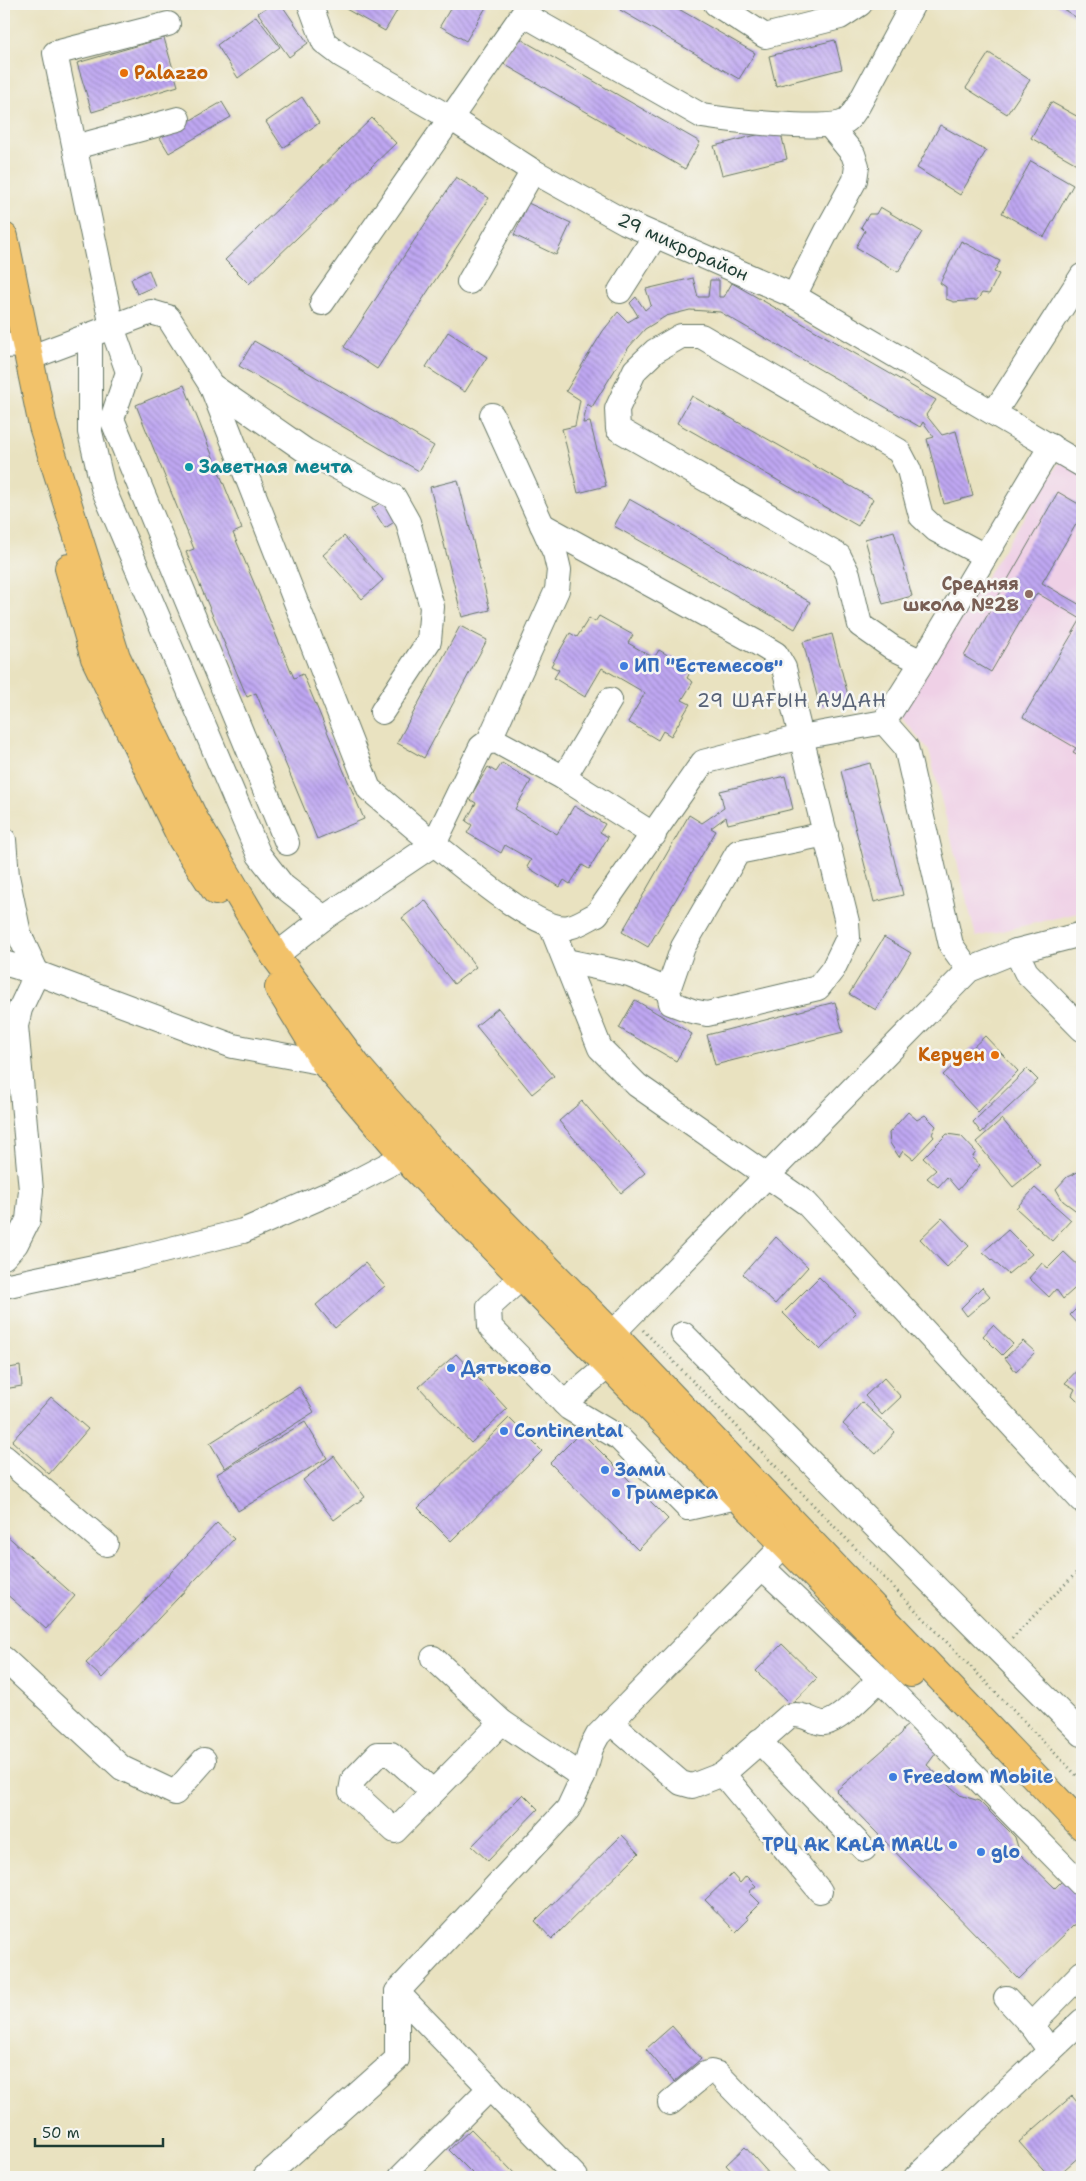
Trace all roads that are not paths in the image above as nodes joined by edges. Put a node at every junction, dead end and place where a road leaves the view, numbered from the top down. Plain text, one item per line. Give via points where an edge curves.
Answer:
1 (310, 4) edge
2 (716, 4) edge
3 (860, 4) edge
4 (912, 4) edge
5 (531, 9) edge
6 (168, 24) dead end
7 (178, 119) dead end
8 (452, 119) junction
9 (830, 126) junction
10 (75, 147) junction
11 (533, 172) junction
12 (656, 236) junction
13 (4, 237) edge
14 (1082, 276) edge
15 (469, 282) dead end
16 (620, 290) dead end
17 (794, 296) junction
18 (322, 303) dead end
19 (112, 327) junction
20 (14, 335) edge
21 (90, 335) junction
22 (211, 385) junction
23 (994, 413) junction
24 (492, 414) dead end
25 (1051, 446) junction
26 (1082, 465) edge
27 (542, 526) junction
28 (985, 556) junction
29 (922, 662) junction
30 (610, 700) dead end
31 (382, 712) dead end
32 (884, 722) junction
33 (802, 737) junction
34 (489, 741) junction
35 (564, 778) junction
36 (826, 834) junction
37 (654, 836) junction
38 (4, 840) edge
39 (287, 843) dead end
40 (434, 844) junction
41 (324, 918) junction
42 (551, 926) junction
43 (1082, 934) edge
44 (1016, 951) junction
45 (269, 960) junction
46 (566, 961) junction
47 (4, 963) edge
48 (969, 970) junction
49 (37, 973) junction
50 (668, 990) junction
51 (1082, 1029) edge
52 (325, 1063) junction
53 (415, 1150) junction
54 (767, 1174) junction
55 (4, 1257) edge
56 (522, 1277) junction
57 (4, 1286) edge
58 (683, 1334) dead end
59 (611, 1342) junction
60 (564, 1403) junction
61 (4, 1457) edge
62 (737, 1497) junction
63 (1082, 1501) edge
64 (106, 1544) dead end
65 (784, 1545) junction
66 (762, 1567) junction
67 (433, 1658) dead end
68 (4, 1659) edge
69 (880, 1679) junction
70 (502, 1722) junction
71 (610, 1722) junction
72 (1082, 1734) edge
73 (759, 1741) junction
74 (204, 1760) dead end
75 (723, 1774) junction
76 (583, 1777) junction
77 (433, 1792) dead end
78 (1082, 1826) edge
79 (1082, 1847) edge
80 (864, 1849) dead end
81 (1082, 1884) edge
82 (820, 1891) dead end
83 (1082, 1974) edge
84 (397, 1992) junction
85 (1006, 1998) dead end
86 (1082, 2021) edge
87 (1033, 2027) junction
88 (1050, 2051) junction
89 (490, 2088) junction
90 (670, 2103) dead end
91 (265, 2177) edge
92 (401, 2177) edge
93 (576, 2177) edge
94 (819, 2177) edge
95 (916, 2177) edge

1 - 8 street, 29 микрорайон via 324,42 340,55
2 - 3 street via 765,36 840,17
4 - 9 street via 858,106 847,121
5 - 8 street
5 - 9 street via 702,116 741,122
6 - 10 street via 55,53
7 - 10 street
8 - 11 street, 29 микрорайон
8 - 18 street
9 - 17 street via 853,154 857,166 855,180
10 - 19 street
11 - 12 street, 29 микрорайон
11 - 15 street
12 - 16 street
12 - 17 street, 29 микрорайон
13 - 20 main road
14 - 23 street
17 - 23 street, 29 микрорайон
19 - 21 street
19 - 22 street via 151,312 168,317
19 - 39 street via 128,372 112,419
20 - 21 street
20 - 45 main road via 116,657 195,821
21 - 41 street via 90,432 103,488 259,855 283,886
22 - 31 street via 306,451 394,497 408,522 432,608 429,641
22 - 40 street via 369,789
23 - 25 street, 29 микрорайон
24 - 27 street
25 - 26 street, 29 микрорайон
25 - 28 street
27 - 33 street via 776,654 784,668
27 - 34 street via 559,570 557,590
28 - 29 street
28 - 29 street via 936,530 921,516 909,470 900,451 701,336 681,336 634,370 617,409 618,430 839,556 848,574 860,625 893,648
29 - 32 street
30 - 35 street
32 - 33 street
32 - 48 street via 906,747 952,945
33 - 36 street
33 - 37 street via 703,762
34 - 35 street via 498,742
34 - 40 street via 481,746
35 - 37 street
36 - 50 street via 738,852 683,947
36 - 50 street via 848,922 848,938 833,969 818,988 706,1014 671,1003
37 - 42 street via 598,914 570,927
38 - 49 street via 7,876 20,934
40 - 41 street
40 - 42 street via 528,915
41 - 45 street
42 - 46 street
43 - 44 street
44 - 48 street
44 - 51 street via 1026,972
45 - 52 main road
45 - 53 main road via 357,1066
46 - 50 street via 628,974
46 - 54 street via 600,1048 637,1085
47 - 49 street
48 - 54 street
49 - 52 street via 233,1046
49 - 55 street via 20,1009 16,1026 32,1190 28,1220 16,1244
52 - 53 main road
53 - 56 main road via 414,1167
53 - 57 street via 351,1184 243,1230 131,1259
53 - 59 main road
54 - 59 street
54 - 63 street via 806,1203
56 - 59 main road
56 - 60 street via 489,1307 490,1328
58 - 72 street
59 - 60 street
59 - 62 main road
59 - 78 main road
60 - 62 street via 618,1438 688,1508
61 - 64 street
62 - 65 main road
65 - 66 street
65 - 79 main road
66 - 69 street
66 - 71 street
67 - 70 street
68 - 74 street via 122,1768 175,1793
69 - 73 street via 834,1721 822,1724 794,1714
69 - 81 street
70 - 76 street
70 - 77 street
71 - 75 street via 686,1786
71 - 76 street via 591,1748
73 - 75 street
73 - 80 street
75 - 82 street
76 - 84 street via 568,1809
83 - 87 street
84 - 89 street
84 - 91 street via 397,2059
85 - 87 street
86 - 88 street
87 - 88 street
88 - 95 street
89 - 92 street
89 - 93 street
90 - 94 street via 705,2074 718,2074

